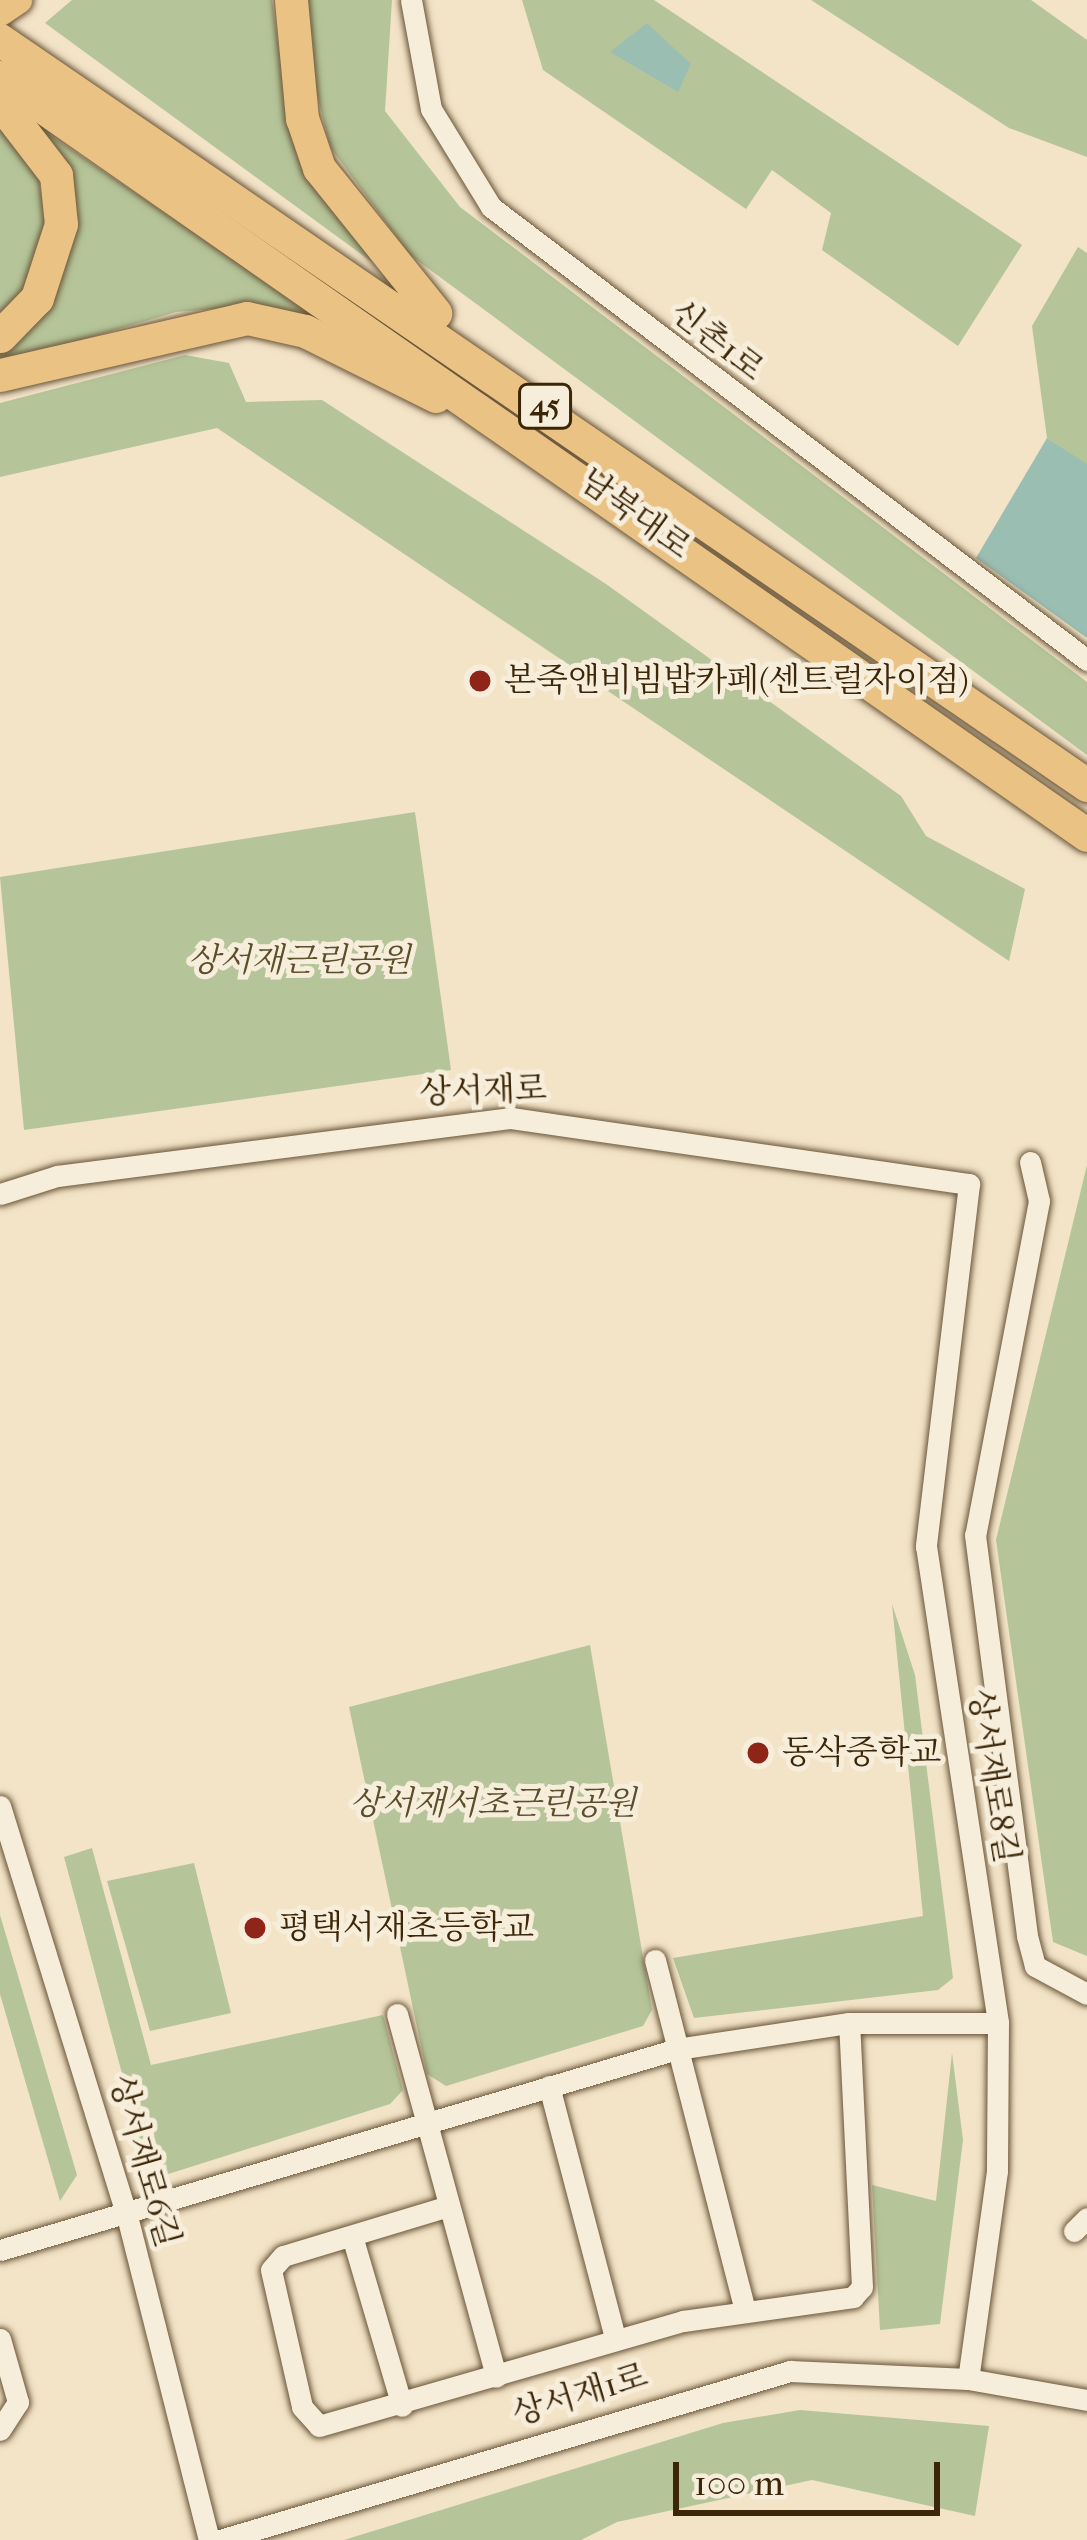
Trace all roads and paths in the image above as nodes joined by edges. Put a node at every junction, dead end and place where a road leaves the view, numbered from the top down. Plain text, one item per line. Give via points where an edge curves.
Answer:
1 (18, 0) edge
2 (291, 0) edge
3 (411, 0) edge
4 (0, 12) edge
5 (0, 22) edge
6 (0, 40) edge
7 (0, 77) edge
8 (0, 101) edge
9 (103, 106) junction
10 (0, 336) edge
11 (0, 375) edge
12 (511, 383) junction
13 (505, 421) junction
14 (1087, 659) edge
15 (1087, 785) edge
16 (1087, 835) edge
17 (1030, 1162) dead end
18 (969, 1184) joint
19 (0, 1194) edge
20 (0, 1806) edge
21 (655, 1960) dead end
22 (1087, 1994) edge
23 (397, 2014) dead end
24 (849, 2023) junction
25 (998, 2023) junction
26 (677, 2049) junction
27 (549, 2086) junction
28 (420, 2122) junction
29 (442, 2208) junction
30 (126, 2212) junction
31 (352, 2236) junction
32 (0, 2250) edge
33 (744, 2307) junction
34 (616, 2338) junction
35 (0, 2339) edge
36 (496, 2377) junction
37 (968, 2379) junction
38 (1087, 2400) edge
39 (402, 2406) junction
40 (0, 2430) edge
41 (208, 2540) edge
42 (220, 2540) edge

1 - 4 main road
2 - 12 highway via 302,118 319,168 422,301
3 - 14 street, 신촌1로 via 431,109 491,207
5 - 9 highway
6 - 9 highway, 남북대로 / 45
7 - 13 highway, 남북대로 / 45
8 - 10 highway via 56,175 61,224 37,298
9 - 12 highway, 남북대로 / 45
11 - 13 highway via 247,318 305,331
12 - 15 highway, 남북대로 / 45
13 - 16 highway, 남북대로 / 45
17 - 22 street via 1039,1201 975,1535 1027,1936 1035,1966
18 - 19 street, 상서재로 via 605,1124 473,1119 57,1176
18 - 25 street, 상서재로8길 via 926,1546
20 - 30 street, 상서재로6길
21 - 26 street
23 - 28 street
24 - 25 street
24 - 26 street
24 - 33 street via 862,2287 842,2301
25 - 37 street, 상서재로8길 via 997,2170
26 - 27 street
26 - 33 street
27 - 28 street
27 - 34 street
28 - 29 street
28 - 30 street
29 - 31 street
29 - 36 street
30 - 32 street
30 - 41 street, 상서재로6길
31 - 39 street
31 - 39 street via 272,2270 310,2418 334,2427
33 - 34 street
34 - 36 street
35 - 40 street via 18,2402
36 - 39 street
37 - 38 street, 상서재1로
37 - 42 street, 상서재1로 via 748,2380

